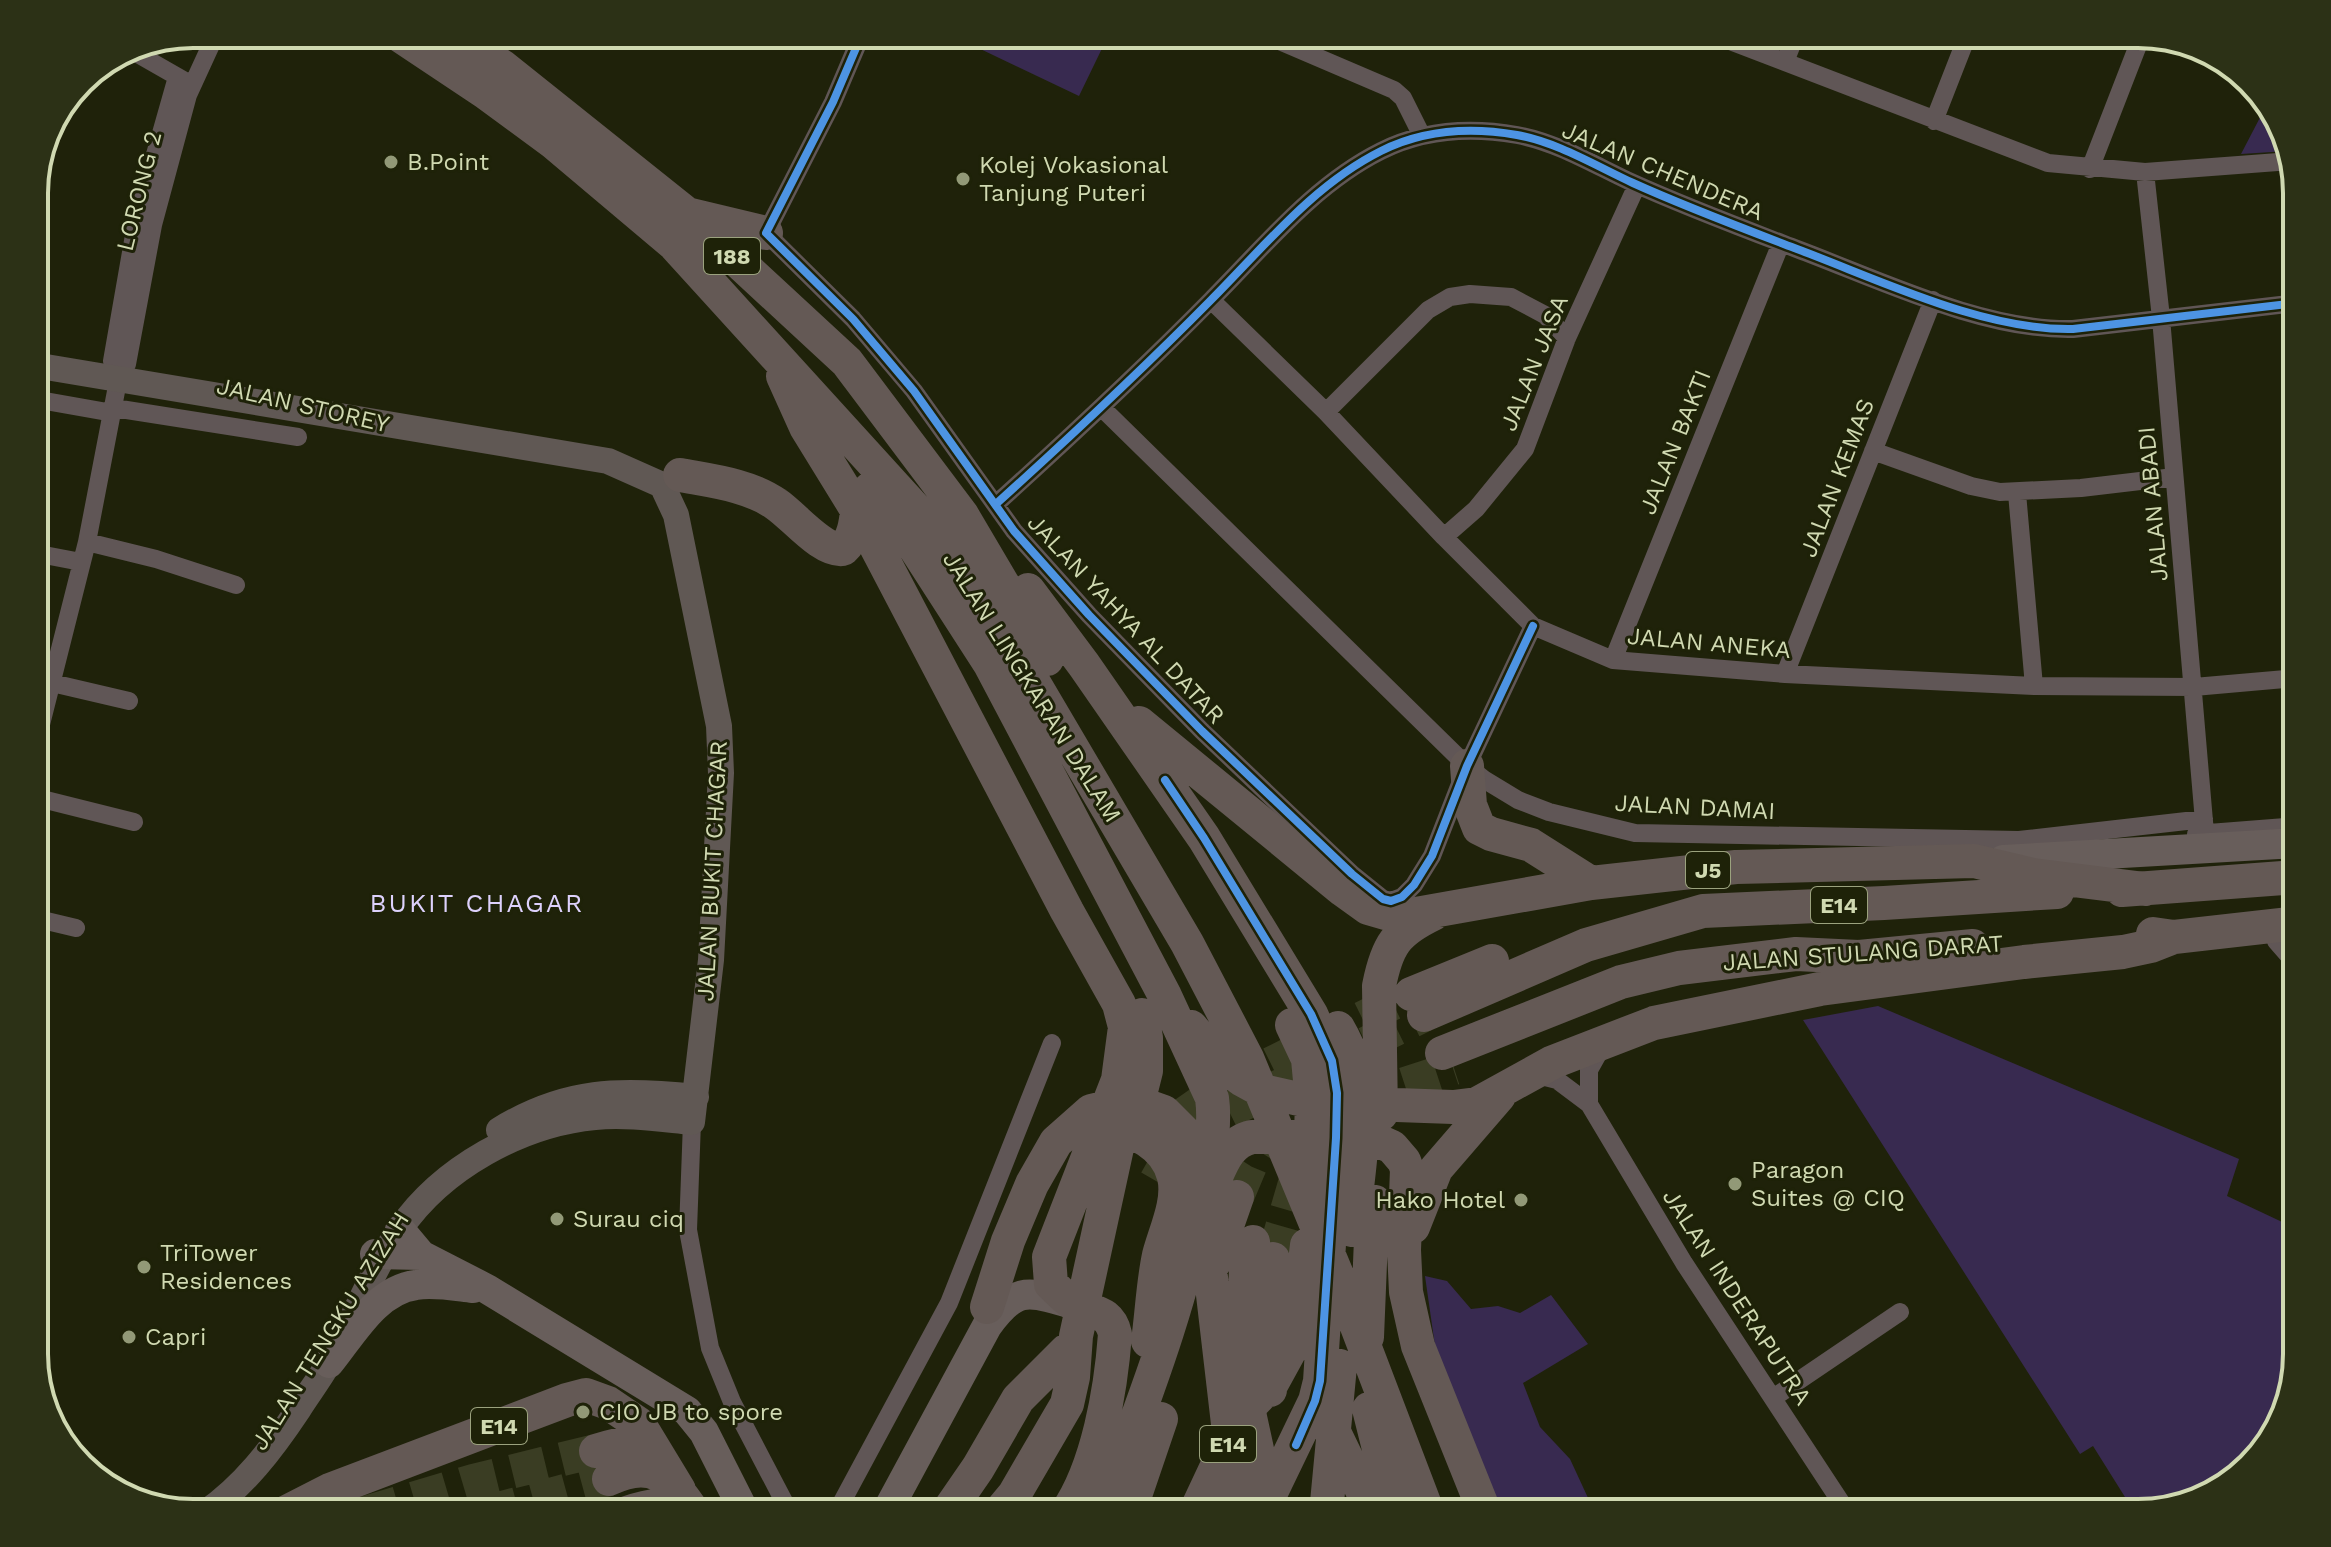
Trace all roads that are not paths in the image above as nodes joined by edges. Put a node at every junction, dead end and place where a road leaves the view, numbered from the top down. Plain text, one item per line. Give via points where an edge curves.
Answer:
1 (206, 48) edge
2 (419, 48) edge
3 (474, 48) edge
4 (856, 48) edge
5 (1296, 48) edge
6 (1748, 48) edge
7 (1790, 48) edge
8 (1963, 48) edge
9 (2137, 48) edge
10 (143, 57) edge
11 (1785, 62) junction
12 (184, 80) junction
13 (1934, 121) junction
14 (1422, 136) junction
15 (2279, 162) edge
16 (2090, 169) junction
17 (2145, 172) junction
18 (1637, 185) junction
19 (687, 214) junction
20 (766, 233) junction
21 (1781, 243) junction
22 (1211, 300) junction
23 (1933, 300) junction
24 (2283, 305) edge
25 (2161, 318) junction
26 (1567, 338) junction
27 (772, 350) junction
28 (48, 351) edge
29 (48, 366) edge
30 (119, 369) junction
31 (48, 401) edge
32 (1102, 408) junction
33 (113, 410) junction
34 (828, 412) junction
35 (1326, 412) junction
36 (401, 427) joint
37 (298, 437) dead end
38 (1873, 451) junction
39 (859, 474) junction
40 (680, 475) dead end
41 (2174, 477) junction
42 (2017, 493) junction
43 (996, 504) junction
44 (857, 510) junction
45 (962, 515) junction
46 (1444, 537) junction
47 (87, 542) junction
48 (48, 556) edge
49 (81, 562) junction
50 (236, 585) dead end
51 (1533, 626) junction
52 (1613, 660) junction
53 (1785, 674) junction
54 (53, 678) junction
55 (2283, 679) edge
56 (2034, 686) junction
57 (2194, 687) junction
58 (1105, 694) junction
59 (130, 696) dead end
60 (48, 697) edge
61 (1467, 766) junction
62 (1165, 780) junction
63 (48, 800) edge
64 (134, 822) dead end
65 (2204, 826) junction
66 (2283, 826) edge
67 (2283, 844) edge
68 (1295, 851) junction
69 (2031, 860) junction
70 (1974, 861) junction
71 (1341, 864) junction
72 (2283, 879) edge
73 (1591, 883) junction
74 (2145, 889) junction
75 (1368, 908) junction
76 (1444, 908) junction
77 (48, 921) edge
78 (2283, 924) edge
79 (76, 928) dead end
80 (2283, 928) edge
81 (1197, 937) junction
82 (2174, 937) junction
83 (2283, 949) edge
84 (1165, 996) junction
85 (1418, 1005) tunnel mouth
86 (1381, 1034) junction
87 (1605, 1042) junction
88 (1052, 1043) dead end
89 (1448, 1060) tunnel mouth
90 (1517, 1082) junction
91 (1348, 1104) junction
92 (1589, 1104) junction
93 (1453, 1107) junction
94 (694, 1110) junction
95 (1183, 1115) tunnel mouth
96 (1347, 1140) junction
97 (1156, 1181) tunnel mouth
98 (1237, 1197) tunnel mouth
99 (1106, 1200) junction
100 (1198, 1219) junction
101 (387, 1246) junction
102 (1404, 1250) junction
103 (487, 1289) junction
104 (987, 1307) junction
105 (1900, 1312) dead end
106 (1072, 1330) junction
107 (329, 1363) junction
108 (620, 1372) junction
109 (1272, 1383) junction
110 (1773, 1398) junction
111 (1315, 1401) junction
112 (1140, 1410) junction
113 (1250, 1417) junction
114 (1333, 1443) junction
115 (912, 1453) junction
116 (657, 1455) junction
117 (1381, 1458) junction
118 (1288, 1459) junction
119 (1468, 1466) junction
120 (207, 1499) edge
121 (223, 1499) edge
122 (312, 1499) edge
123 (682, 1499) edge
124 (683, 1499) edge
125 (724, 1499) edge
126 (738, 1499) edge
127 (783, 1499) edge
128 (844, 1499) edge
129 (881, 1499) edge
130 (892, 1499) edge
131 (957, 1499) edge
132 (983, 1499) edge
133 (1011, 1499) edge
134 (1082, 1499) edge
135 (1085, 1499) edge
136 (1087, 1499) edge
137 (1134, 1499) edge
138 (1202, 1499) edge
139 (1223, 1499) edge
140 (1237, 1499) edge
141 (1260, 1499) edge
142 (1268, 1499) edge
143 (1279, 1499) edge
144 (1327, 1499) edge
145 (1367, 1499) edge
146 (1379, 1499) edge
147 (1423, 1499) edge
148 (1448, 1499) edge
149 (1480, 1499) edge
150 (1839, 1499) edge

1 - 12 street
2 - 27 highway, JALAN LINGKARAN DALAM / 188 via 565,152 674,244
3 - 19 highway, JALAN LINGKARAN DALAM / 188
4 - 20 street
5 - 14 street via 1394,90
6 - 11 street
7 - 11 street
8 - 13 street
9 - 16 street
10 - 12 street
11 - 13 street
12 - 30 street via 137,218
13 - 16 street via 2048,163
14 - 18 street, JALAN CHENDERA via 1460,130 1518,135
14 - 22 street, JALAN CHENDERA via 1382,150 1346,172 1294,215
15 - 17 street
16 - 17 street
17 - 25 street, JALAN ABADI
18 - 21 street, JALAN CHENDERA
18 - 26 street, JALAN JASA
19 - 20 highway
19 - 45 highway, JALAN LINGKARAN DALAM / 188 via 847,362
20 - 43 street, JALAN YAHYA AL DATAR via 853,319 914,391
21 - 23 street, JALAN CHENDERA
21 - 52 street, JALAN BAKTI
22 - 32 street, JALAN CHENDERA
22 - 35 street, JALAN ANEKA
23 - 25 street, JALAN CHENDERA via 2046,330
23 - 38 street, JALAN KEMAS
24 - 25 street, JALAN CHENDERA
25 - 41 street, JALAN ABADI
26 - 35 street via 1545,315 1511,297 1450,297 1428,310
26 - 46 street, JALAN JASA via 1525,449 1476,509
27 - 34 highway, JALAN LINGKARAN DALAM / 188
27 - 44 highway via 806,427
28 - 30 main road, JALAN STOREY
29 - 30 main road, JALAN STOREY
30 - 33 street
30 - 36 main road, JALAN STOREY
31 - 33 street
32 - 43 street, JALAN CHENDERA
32 - 61 street, JALAN DAMAI
33 - 37 street
33 - 47 street
34 - 39 highway
34 - 81 highway, JALAN LINGKARAN DALAM / 188 via 927,522 973,585
35 - 46 street, JALAN ANEKA
36 - 94 main road, JALAN BUKIT CHAGAR via 608,461 662,485 676,515 719,726 721,760 711,960
38 - 42 street via 1971,486
38 - 53 street, JALAN KEMAS
39 - 84 highway via 912,543 990,664
39 - 99 highway via 1138,1002 1146,1071 1117,1148
40 - 44 highway via 740,487 774,503 837,550 851,540
41 - 42 street
41 - 57 street, JALAN ABADI
42 - 56 street
43 - 71 street, JALAN YAHYA AL DATAR via 1089,615
44 - 106 highway via 1119,1004 1125,1027 1118,1080 1049,1257 1051,1284
45 - 58 highway via 1009,564
45 - 81 highway, JALAN LINGKARAN DALAM / 188
46 - 51 street, JALAN ANEKA
47 - 49 street
47 - 50 street
48 - 49 street
49 - 54 street
51 - 52 street, JALAN ANEKA
51 - 61 street, JALAN YAHYA AL DATAR
52 - 53 street, JALAN ANEKA
53 - 56 street, JALAN ANEKA
54 - 59 street
54 - 60 street
55 - 57 street, JALAN ANEKA
56 - 57 street, JALAN ANEKA
57 - 65 street, JALAN ABADI
58 - 62 highway
58 - 68 highway
61 - 65 street, JALAN DAMAI via 1518,800 1635,833 2019,840
61 - 71 street, JALAN YAHYA AL DATAR via 1432,856 1402,897 1383,899
61 - 73 highway via 1470,805 1479,828 1531,845
62 - 91 highway via 1187,841 1308,1059
62 - 91 highway via 1212,823 1341,1034 1358,1071
63 - 64 street
65 - 66 street, JALAN DAMAI
65 - 69 street, JALAN DAMAI
67 - 69 main road, J5
68 - 71 highway
68 - 75 highway
69 - 70 main road, J5
70 - 73 highway, J5 via 1736,867
70 - 74 highway via 2033,875
71 - 75 highway
72 - 74 highway, E14
73 - 76 highway, J5
74 - 85 highway, E14 via 1645,913 1585,923
75 - 76 highway via 1399,917
76 - 86 highway via 1409,925 1389,951 1379,986
77 - 79 street
78 - 82 highway, JALAN STULANG DARAT / E14
80 - 83 street via 2276,941
81 - 147 highway, JALAN LINGKARAN DALAM / 188 via 1340,1282
81 - 148 highway, JALAN LINGKARAN DALAM / 188 via 1269,1051
82 - 87 highway via 2123,952 1789,995 1654,1023
82 - 89 highway, JALAN STULANG DARAT / E14 via 2137,931 1859,957 1796,954 1679,968 1621,982
84 - 91 highway via 1241,1079 1263,1091
84 - 100 highway via 1212,1098 1215,1116
86 - 91 highway
86 - 93 highway via 1404,1077
87 - 90 highway
87 - 92 street via 1589,1070
88 - 128 street via 961,1277
90 - 92 street, JALAN INDERAPUTRA via 1557,1080
90 - 93 highway via 1477,1104
90 - 102 highway via 1436,1169
91 - 93 highway
91 - 96 highway
91 - 96 highway
92 - 110 street, JALAN INDERAPUTRA
94 - 101 main road, JALAN TENGKU AZIZAH via 593,1117 495,1147 421,1204
94 - 127 street, JALAN BUKIT CHAGAR via 688,1230 710,1348
95 - 99 highway via 1144,1151
96 - 100 highway via 1252,1137 1237,1143 1223,1161
96 - 102 highway via 1400,1155 1407,1169
96 - 109 highway via 1307,1248 1289,1352
96 - 111 highway
96 - 114 highway
96 - 117 highway via 1371,1239 1366,1376
97 - 135 highway via 1143,1229 1123,1383 1110,1439
98 - 137 highway
99 - 106 highway
100 - 112 highway via 1184,1282
101 - 103 main road via 421,1255
101 - 107 main road, JALAN TENGKU AZIZAH
101 - 120 main road, JALAN TENGKU AZIZAH via 268,1434 239,1472
102 - 119 highway via 1406,1292 1418,1346
103 - 107 main road via 416,1285 398,1290 371,1311
103 - 108 main road
104 - 112 highway via 1024,1266 1087,1143 1106,1131 1143,1137 1157,1148 1175,1178 1159,1257
104 - 115 main road
104 - 140 highway via 1008,1241 1056,1142 1091,1111 1133,1101 1164,1112 1188,1136 1198,1165
105 - 110 street
106 - 115 main road via 1034,1294 1021,1294 1004,1305
106 - 131 highway via 1018,1399
106 - 132 highway via 1052,1387
106 - 133 highway via 1073,1377 1067,1404
106 - 134 highway via 1102,1313 1115,1334
107 - 121 main road, JALAN TENGKU AZIZAH via 258,1465
108 - 125 main road via 683,1423
108 - 126 main road via 687,1411 704,1432
109 - 111 highway
109 - 138 highway, E14 via 1241,1415
110 - 150 street, JALAN INDERAPUTRA
111 - 114 highway
111 - 118 highway
112 - 136 highway
113 - 139 highway
113 - 141 highway
113 - 143 highway via 1242,1321 1246,1270 1263,1251
114 - 118 highway via 1307,1437
114 - 144 highway
114 - 145 highway via 1345,1482
115 - 129 main road
115 - 130 main road
116 - 122 highway, E14 via 639,1424 586,1395
116 - 123 highway via 639,1444 620,1443 602,1465 647,1470 666,1478
116 - 124 highway, E14
117 - 119 highway via 1386,1440 1404,1431 1427,1430
117 - 146 highway
118 - 142 highway
119 - 149 highway

